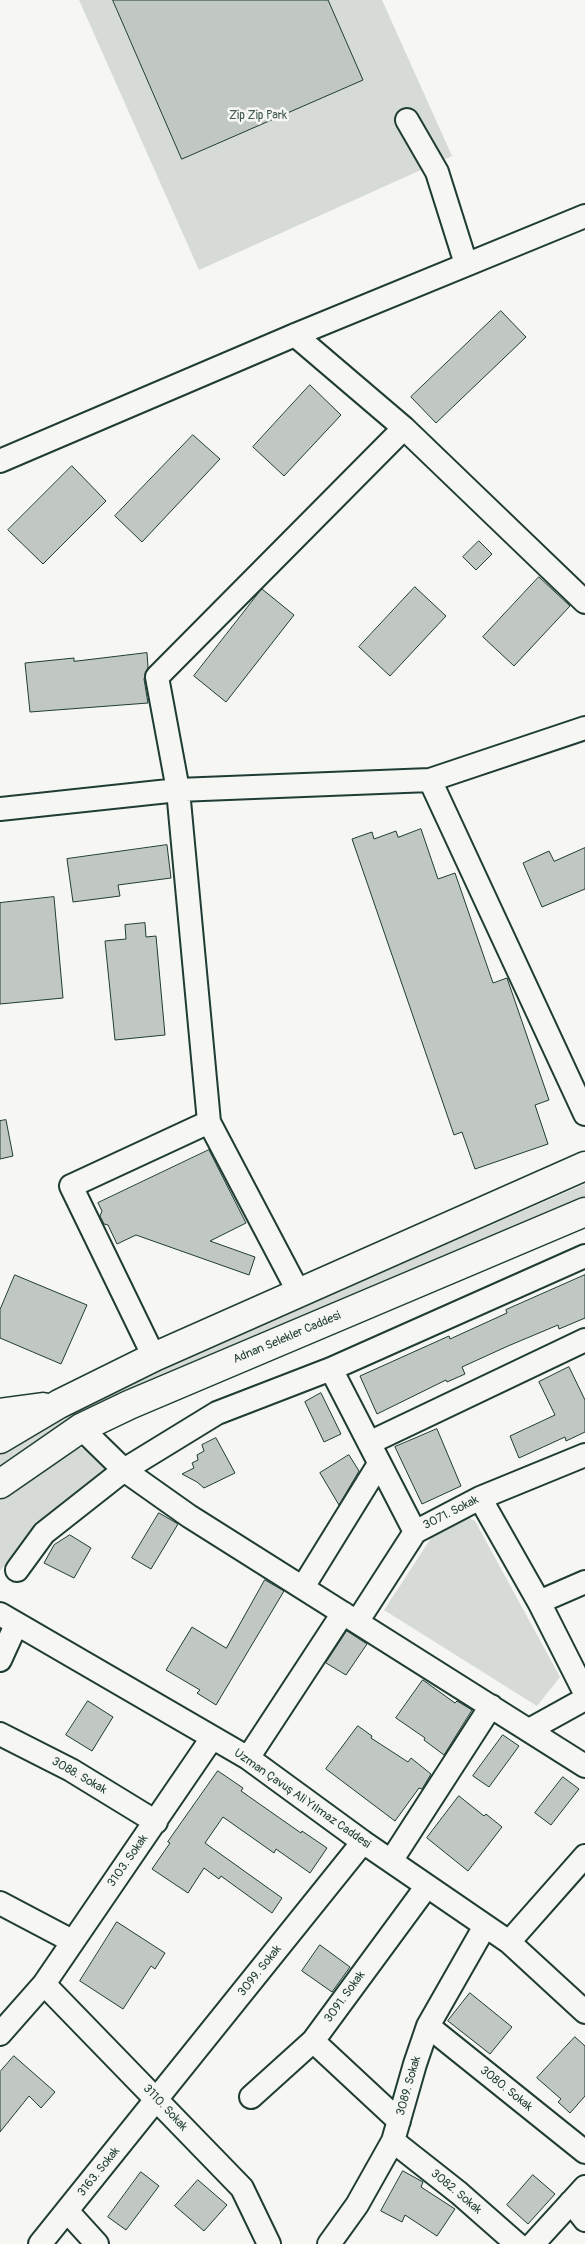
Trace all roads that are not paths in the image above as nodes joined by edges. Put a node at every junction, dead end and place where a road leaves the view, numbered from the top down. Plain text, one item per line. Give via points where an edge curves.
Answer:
1 (407, 120) dead end
2 (585, 216) edge
3 (466, 264) junction
4 (295, 335) junction
5 (404, 428) junction
6 (0, 461) edge
7 (585, 602) edge
8 (585, 728) edge
9 (430, 780) junction
10 (178, 790) junction
11 (0, 809) edge
12 (585, 1114) edge
13 (209, 1122) junction
14 (585, 1166) edge
15 (585, 1212) edge
16 (585, 1256) edge
17 (299, 1293) junction
18 (585, 1340) edge
19 (154, 1357) junction
20 (331, 1370) junction
21 (59, 1404) junction
22 (0, 1413) edge
23 (81, 1428) junction
24 (0, 1439) edge
25 (369, 1443) junction
26 (585, 1455) edge
27 (380, 1464) junction
28 (124, 1470) junction
29 (0, 1484) edge
30 (480, 1498) junction
31 (415, 1532) junction
32 (17, 1570) dead end
33 (585, 1582) edge
34 (302, 1587) junction
35 (539, 1602) junction
36 (350, 1617) junction
37 (8, 1619) edge
38 (0, 1660) edge
39 (585, 1693) edge
40 (585, 1699) edge
41 (491, 1706) junction
42 (529, 1730) junction
43 (0, 1734) edge
44 (212, 1738) junction
45 (248, 1758) junction
46 (585, 1766) edge
47 (156, 1822) junction
48 (363, 1842) junction
49 (585, 1856) edge
50 (392, 1861) junction
51 (427, 1886) junction
52 (0, 1903) edge
53 (485, 1926) junction
54 (72, 1941) junction
55 (509, 1942) junction
56 (44, 1984) junction
57 (585, 2012) edge
58 (428, 2026) junction
59 (0, 2034) edge
60 (313, 2040) junction
61 (251, 2097) dead end
62 (157, 2100) junction
63 (396, 2131) junction
64 (585, 2152) edge
65 (578, 2195) edge
66 (67, 2211) junction
67 (585, 2220) edge
68 (40, 2244) edge
69 (97, 2244) edge
70 (269, 2244) edge
71 (329, 2244) edge
72 (518, 2244) edge
73 (533, 2244) edge

1 - 3 street via 437,172
2 - 3 street
3 - 4 street
4 - 5 street
4 - 6 street
5 - 7 street
5 - 10 street via 157,677
8 - 9 street
9 - 10 street
9 - 12 street
10 - 11 street
10 - 13 street
13 - 17 street
13 - 19 street via 71,1186
14 - 17 main road
15 - 23 main road, Adnan Selekler Caddesi
16 - 20 street
17 - 19 main road
18 - 25 street
19 - 21 main road
20 - 25 street
20 - 28 street via 217,1413
21 - 22 main road
21 - 24 main road
23 - 28 street
23 - 29 main road, Adnan Selekler Caddesi
25 - 27 street
26 - 30 street, 3071. Sokak
27 - 31 street
27 - 34 street
28 - 32 street via 44,1533
28 - 34 street via 189,1516
30 - 31 street, 3071. Sokak
30 - 35 street
31 - 36 street, 3071. Sokak
33 - 35 street
34 - 36 street
35 - 39 street
36 - 41 street
36 - 45 street, 3071. Sokak
37 - 38 street
37 - 44 street, Uzman Çavuş Ali Yılmaz Caddesi
40 - 42 street
41 - 42 street
41 - 50 street
42 - 46 street
43 - 47 street, 3088. Sokak via 71,1770
44 - 45 street, Uzman Çavuş Ali Yılmaz Caddesi
44 - 47 street, 3103. Sokak
45 - 48 street, Uzman Çavuş Ali Yılmaz Caddesi
47 - 54 street, 3103. Sokak
48 - 50 street, Uzman Çavuş Ali Yılmaz Caddesi
48 - 62 street, 3099. Sokak
49 - 55 street
50 - 51 street, Uzman Çavuş Ali Yılmaz Caddesi
51 - 53 street, Uzman Çavuş Ali Yılmaz Caddesi
51 - 60 street, 3091. Sokak
52 - 54 street
53 - 55 street, Uzman Çavuş Ali Yılmaz Caddesi
53 - 58 street, 3089. Sokak
54 - 56 street, 3103. Sokak
55 - 57 street, Uzman Çavuş Ali Yılmaz Caddesi
56 - 59 street, 3103. Sokak
56 - 62 street, 3110. Sokak
58 - 63 street, 3089. Sokak
58 - 64 street, 3080. Sokak
60 - 61 street, 3091. Sokak
60 - 63 street, 3082. Sokak
62 - 66 street, 3163. Sokak
62 - 70 street, 3110. Sokak via 242,2188
63 - 71 street, 3089. Sokak via 357,2205
63 - 72 street, 3082. Sokak via 459,2193
65 - 67 street
65 - 73 street
66 - 68 street, 3163. Sokak
66 - 69 street

